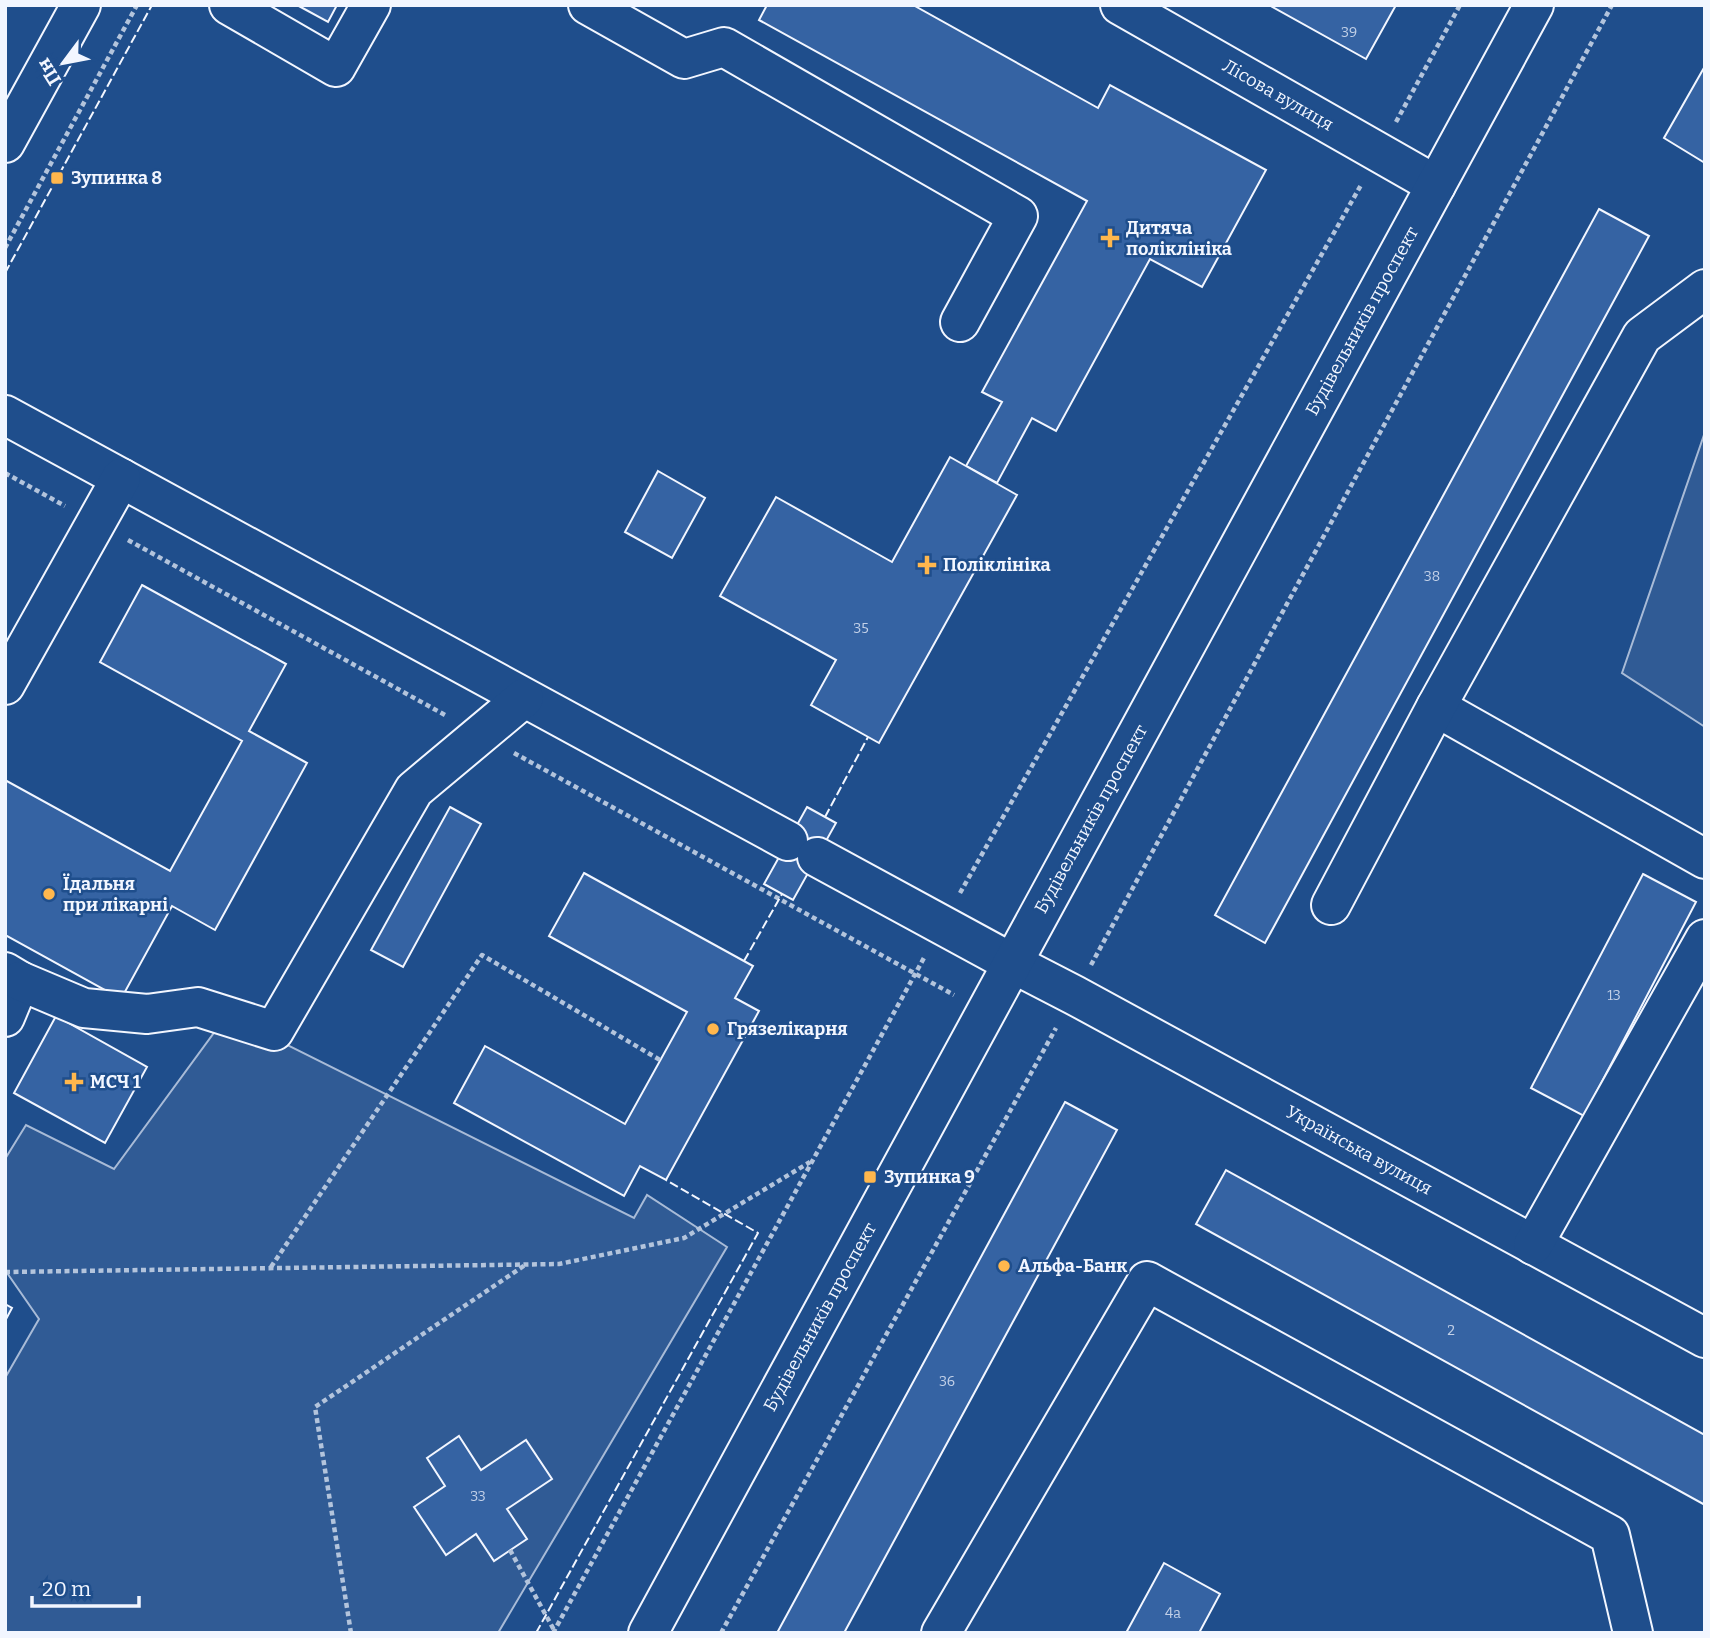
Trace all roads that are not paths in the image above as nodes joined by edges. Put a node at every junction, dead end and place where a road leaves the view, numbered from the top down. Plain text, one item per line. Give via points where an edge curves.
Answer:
1 (81, 5) edge
2 (229, 5) edge
3 (371, 5) edge
4 (589, 5) edge
5 (1120, 5) edge
6 (1534, 5) edge
7 (5, 143) edge
8 (1436, 185) junction
9 (1705, 289) edge
10 (960, 321) dead end
11 (5, 415) edge
12 (121, 478) junction
13 (5, 685) edge
14 (524, 698) junction
15 (1436, 707) junction
16 (1705, 859) edge
17 (1331, 905) dead end
18 (1705, 939) edge
19 (1012, 963) junction
20 (12, 976) edge
21 (5, 1017) edge
22 (1534, 1245) junction
23 (1705, 1338) edge
24 (648, 1633) edge
25 (941, 1633) edge
26 (1633, 1633) edge

1 - 7 street
2 - 3 street via 337,67
4 - 10 street via 684,59 724,47 1018,216
5 - 8 street, Лісова вулиця
6 - 8 street, Будівельників проспект
8 - 19 street, Будівельників проспект
9 - 15 street via 1642,336
11 - 12 street, Українська вулиця
12 - 13 street
12 - 14 street, Українська вулиця
14 - 19 street, Українська вулиця
14 - 20 street via 414,790 274,1031 198,1007 147,1014 84,1008
15 - 16 street
15 - 17 street
18 - 22 street
19 - 22 street, Українська вулиця
19 - 24 street, Будівельників проспект
20 - 21 street
22 - 23 street, Українська вулиця
25 - 26 street via 1147,1281 1610,1535

